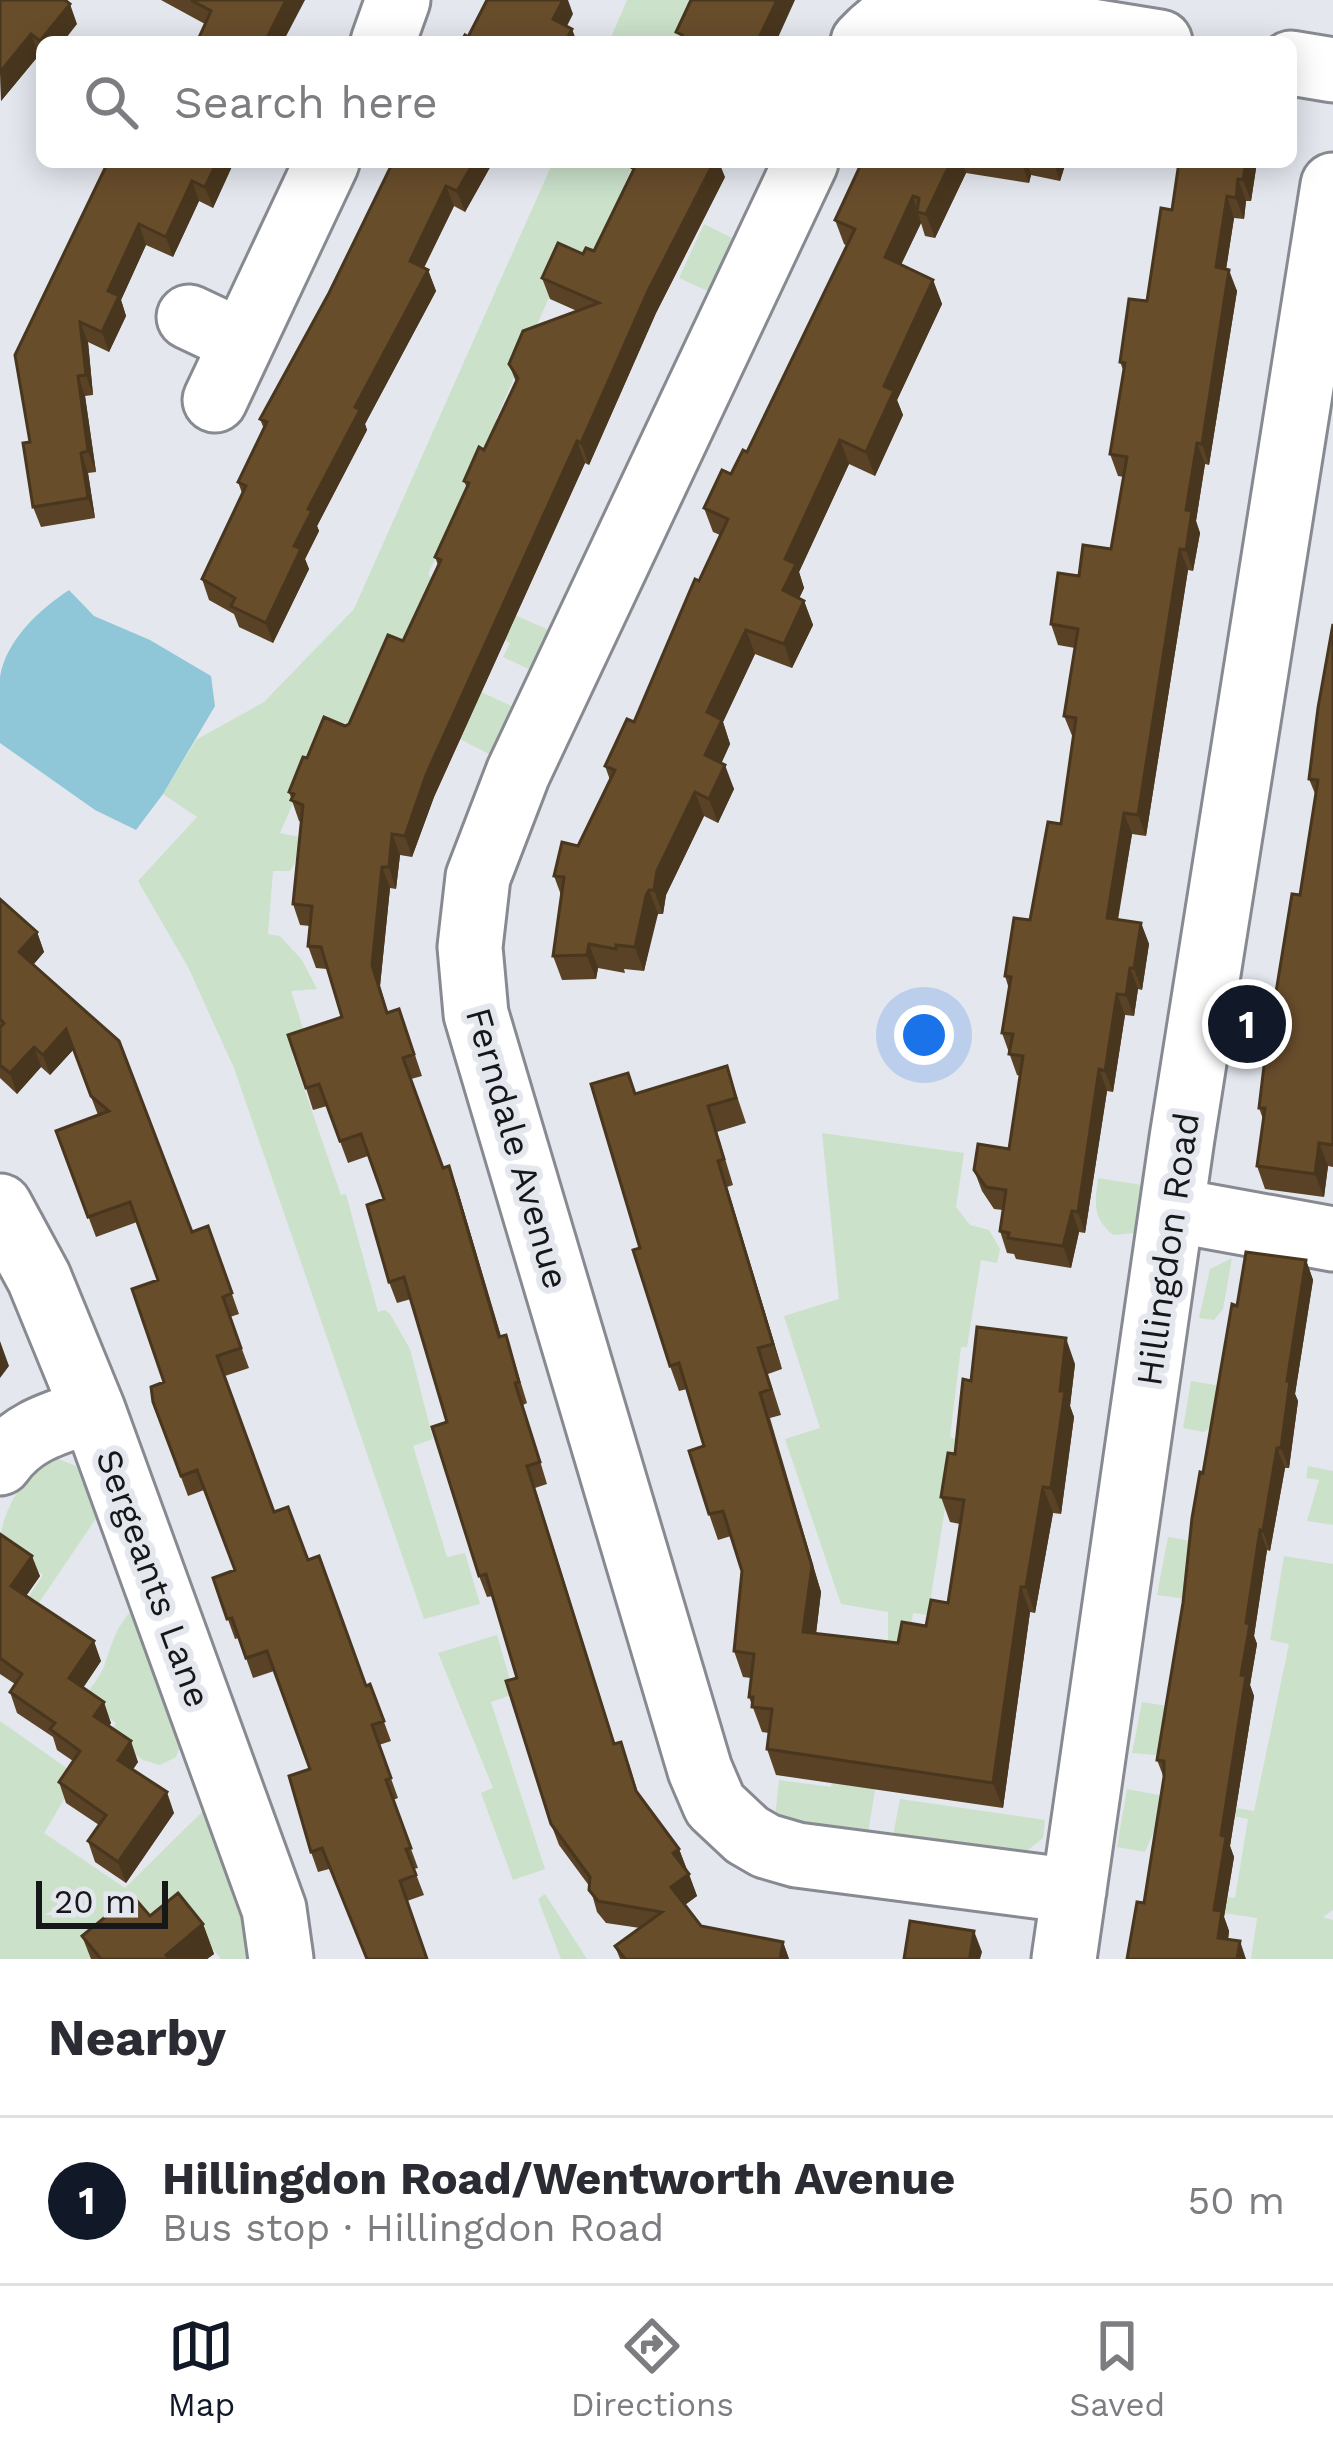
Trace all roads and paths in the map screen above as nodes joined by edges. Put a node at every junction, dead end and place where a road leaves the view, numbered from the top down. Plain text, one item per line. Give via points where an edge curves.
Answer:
1 (398, 0) edge
2 (385, 36) edge
3 (870, 36) edge
4 (1123, 36) edge
5 (1297, 64) edge
6 (1333, 70) edge
7 (323, 168) edge
8 (803, 168) edge
9 (1333, 185) edge
10 (215, 400) dead end
11 (0, 1206) edge
12 (1173, 1210) junction
13 (1333, 1239) edge
14 (93, 1411) junction
15 (0, 1463) edge
16 (1074, 1891) junction
17 (281, 1959) edge
18 (1064, 1959) edge

1 - 2 street
3 - 4 street via 896,13 942,7
5 - 6 street
7 - 10 street via 216,330
8 - 16 street, Ferndale Avenue via 518,773 478,877 470,947 476,1014 716,1805 747,1835 797,1855
9 - 12 street, Hillingdon Road
11 - 14 street, Sergeants Lane
12 - 13 street
12 - 16 street, Hillingdon Road
14 - 15 street via 35,1430
14 - 17 street, Sergeants Lane via 274,1909
16 - 18 street, Hillingdon Road

